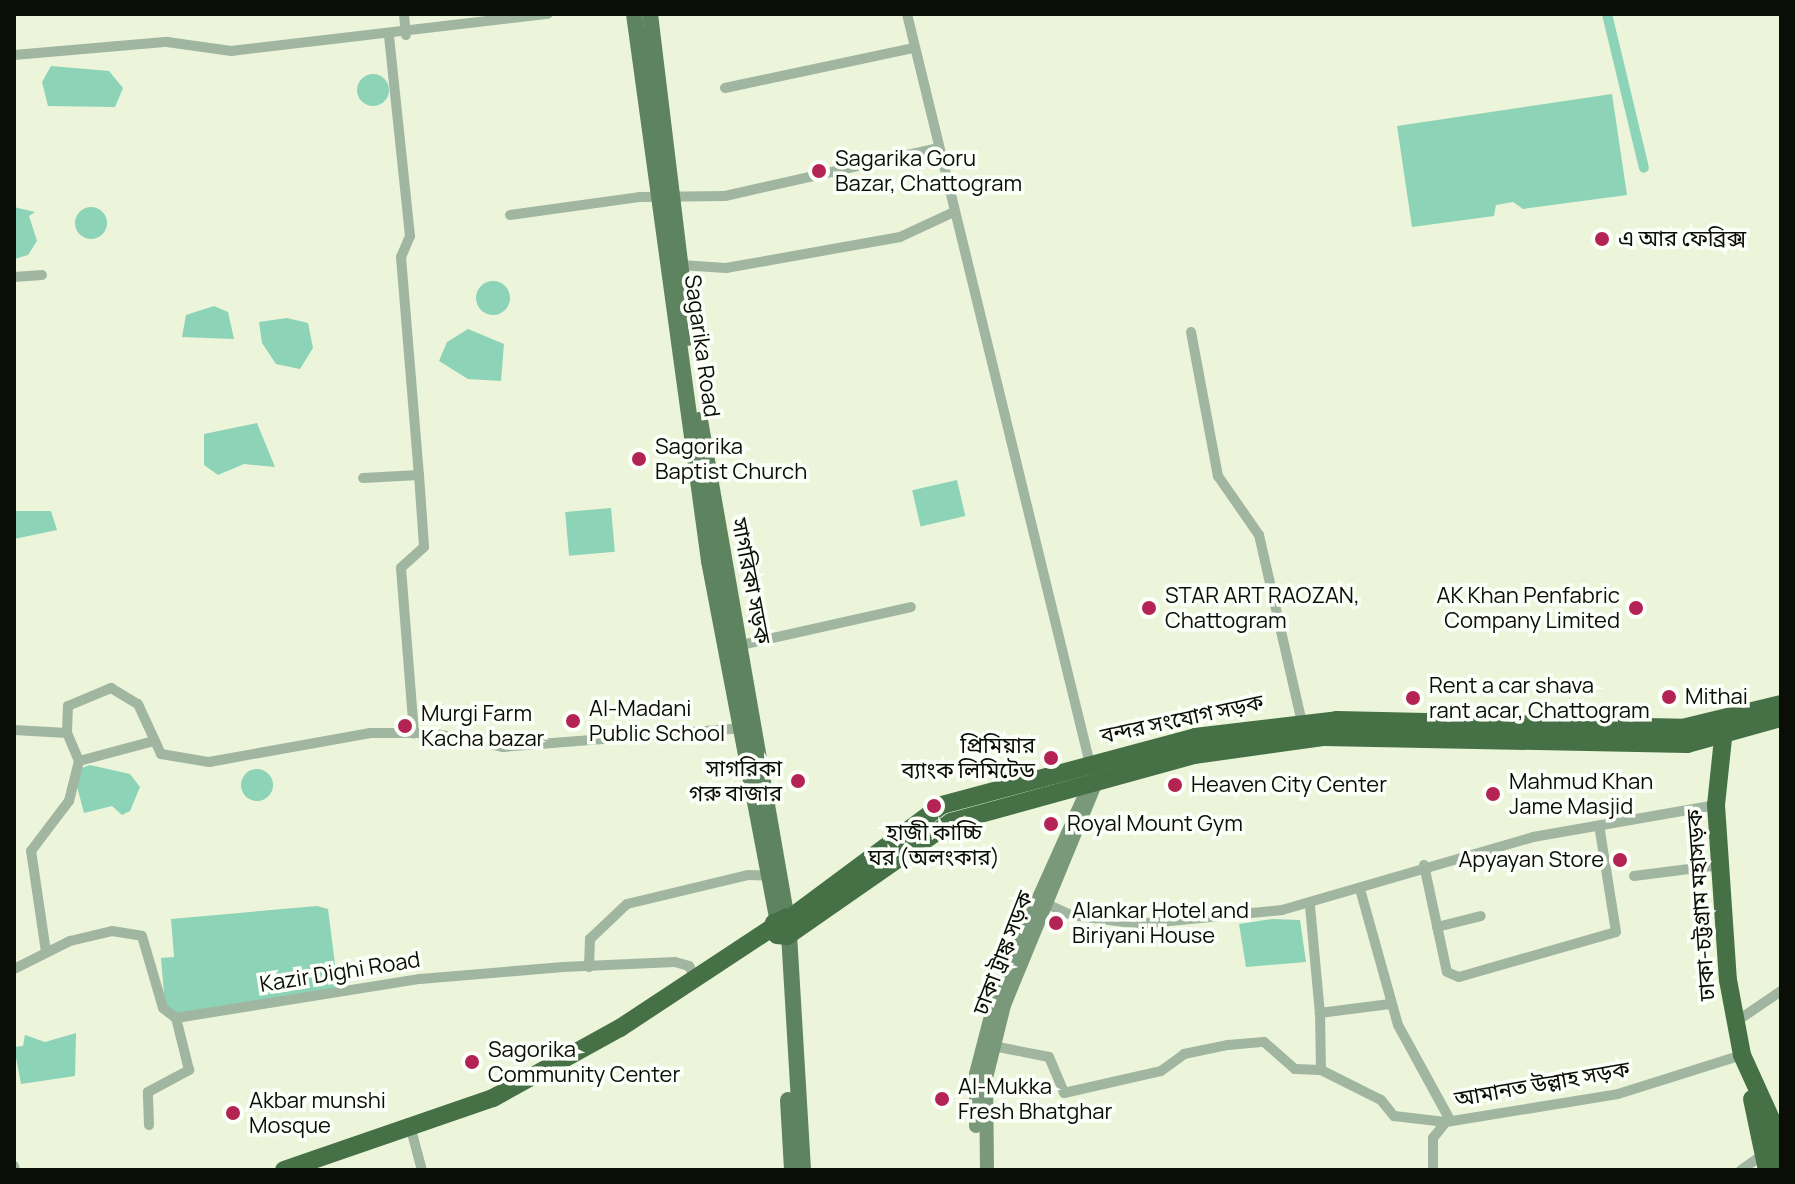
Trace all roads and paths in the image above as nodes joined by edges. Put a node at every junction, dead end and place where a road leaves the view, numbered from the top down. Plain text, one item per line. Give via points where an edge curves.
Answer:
1 (404, 14) edge
2 (548, 14) edge
3 (634, 14) edge
4 (650, 14) edge
5 (907, 14) edge
6 (406, 35) junction
7 (389, 36) junction
8 (913, 48) junction
9 (14, 55) edge
10 (725, 88) dead end
11 (938, 148) junction
12 (667, 202) junction
13 (954, 212) junction
14 (510, 215) dead end
15 (681, 265) junction
16 (42, 275) dead end
17 (14, 277) edge
18 (1191, 332) dead end
19 (419, 475) junction
20 (363, 478) dead end
21 (717, 561) junction
22 (911, 607) dead end
23 (741, 645) junction
24 (1781, 704) edge
25 (1781, 718) edge
26 (1302, 722) junction
27 (750, 728) junction
28 (1724, 729) junction
29 (14, 730) edge
30 (67, 733) junction
31 (414, 733) junction
32 (154, 741) junction
33 (79, 761) junction
34 (1095, 771) junction
35 (1716, 805) junction
36 (1599, 825) junction
37 (1424, 865) junction
38 (1720, 865) junction
39 (775, 875) junction
40 (1634, 876) dead end
41 (1360, 889) junction
42 (1045, 903) junction
43 (1310, 906) junction
44 (1481, 916) dead end
45 (783, 927) junction
46 (1437, 927) junction
47 (46, 952) junction
48 (589, 967) junction
49 (14, 969) edge
50 (696, 979) junction
51 (1781, 991) edge
52 (1390, 1004) junction
53 (1320, 1013) junction
54 (176, 1018) junction
55 (1734, 1023) junction
56 (993, 1046) junction
57 (1745, 1062) junction
58 (1321, 1070) junction
59 (1776, 1115) edge
60 (1448, 1121) junction
61 (149, 1125) dead end
62 (412, 1133) junction
63 (1767, 1161) edge
64 (315, 1168) edge
65 (284, 1170) edge
66 (422, 1170) edge
67 (792, 1170) edge
68 (803, 1170) edge
69 (977, 1170) edge
70 (987, 1170) edge
71 (1433, 1170) edge
72 (1741, 1170) edge
73 (1780, 1170) edge

1 - 6 street
2 - 6 street
3 - 12 main road, Sagarika Road
4 - 12 main road, সাগরিকা সড়ক
5 - 8 street
6 - 7 street
7 - 9 street via 231,51 125,43
7 - 19 street via 410,236 401,257
8 - 10 street
8 - 11 street
11 - 12 street
11 - 13 street
12 - 14 street via 639,197
12 - 15 main road, সাগরিকা সড়ক
12 - 21 main road, Sagarika Road
13 - 15 street via 900,237 726,268
13 - 34 street
15 - 21 main road, সাগরিকা সড়ক
16 - 17 street
18 - 26 street via 1218,476 1259,535
19 - 20 street
19 - 31 street via 424,547 401,568
21 - 23 main road, সাগরিকা সড়ক
21 - 27 main road, Sagarika Road
22 - 23 street
23 - 27 main road, সাগরিকা সড়ক
24 - 28 highway
25 - 28 highway
26 - 28 highway, বন্দর সংযোগ সড়ক
26 - 34 highway, বন্দর সংযোগ সড়ক
27 - 31 street via 503,747
27 - 39 main road, সাগরিকা সড়ক
28 - 34 highway, বন্দর সংযোগ সড়ক via 1610,746 1311,737
28 - 35 highway, ঢাকা-চট্টগ্রাম মহাসড়ক
29 - 30 street
30 - 32 street via 68,706 111,688 138,704
30 - 33 street
31 - 32 street via 316,739 209,762 161,754
32 - 33 street
33 - 47 street via 69,801 31,851
34 - 42 main road, ঢাকা ট্রাঙ্ক সড়ক
34 - 45 highway, বন্দর সংযোগ সড়ক via 942,805
34 - 69 main road, ঢাকা ট্রাঙ্ক সড়ক via 988,1018 976,1074
35 - 36 street
35 - 38 highway, ঢাকা-চট্টগ্রাম মহাসড়ক
36 - 37 street
36 - 46 street via 1613,934 1452,977
37 - 41 street
37 - 46 street
38 - 40 street
38 - 55 highway, ঢাকা-চট্টগ্রাম মহাসড়ক
39 - 45 main road, সাগরিকা সড়ক
39 - 48 street via 627,904 590,939
41 - 43 street
41 - 52 street
42 - 43 street via 1071,915 1139,924
42 - 56 main road, ঢাকা ট্রাঙ্ক সড়ক
43 - 53 street
44 - 46 street
45 - 50 highway, বন্দর সংযোগ সড়ক
45 - 62 highway, বন্দর সংযোগ সড়ক via 639,1027 520,1093
45 - 67 main road, সাগরিকা সড়ক
45 - 68 main road, সাগরিকা সড়ক
47 - 49 street
47 - 54 street via 112,931 142,936 163,1008
48 - 50 street, Kazir Dighi Road via 675,962 689,966
48 - 54 street, Kazir Dighi Road via 420,979
50 - 65 highway, বন্দর সংযোগ সড়ক via 493,1098
51 - 55 street
52 - 53 street
52 - 60 street
53 - 58 street
54 - 61 street via 189,1070 148,1092
55 - 57 highway, ঢাকা-চট্টগ্রাম মহাসড়ক
56 - 58 street via 1046,1055 1064,1093 1161,1071 1184,1054 1228,1045 1264,1042 1295,1069
56 - 70 main road, ঢাকা ট্রাঙ্ক সড়ক
57 - 59 highway, ঢাকা-চট্টগ্রাম মহাসড়ক
57 - 60 street, আমানত উল্লাহ সড়ক via 1618,1094
57 - 63 highway, ঢাকা-চট্টগ্রাম মহাসড়ক
58 - 60 street via 1381,1100 1394,1116
59 - 73 highway, ঢাকা-চট্টগ্রাম মহাসড়ক
60 - 71 street, আমানত উল্লাহ সড়ক via 1433,1138
62 - 64 highway, বন্দর সংযোগ সড়ক
62 - 66 street
63 - 72 street

